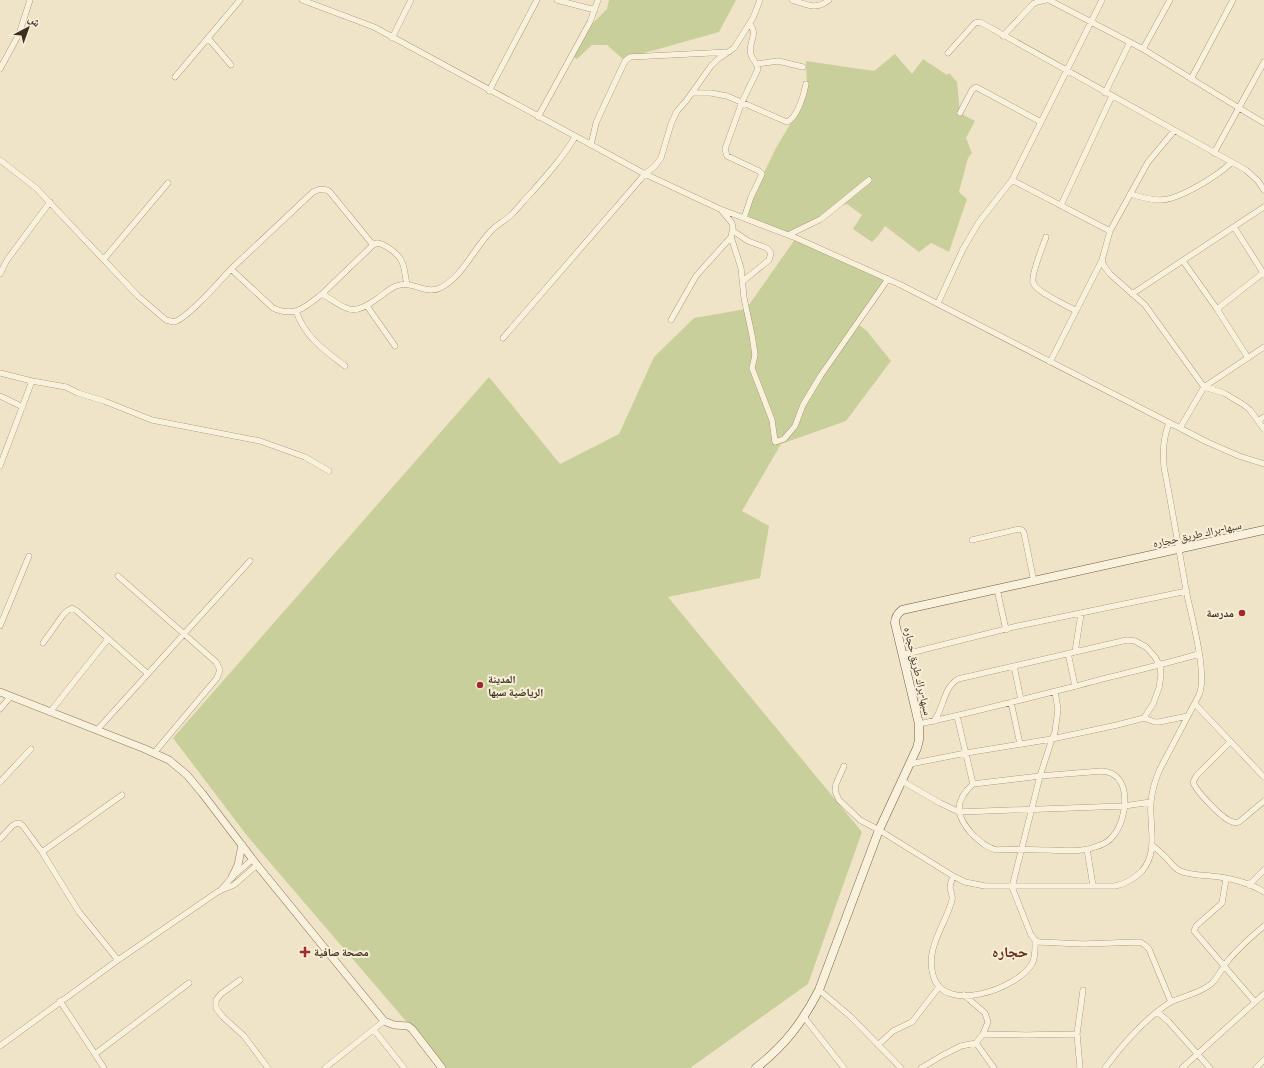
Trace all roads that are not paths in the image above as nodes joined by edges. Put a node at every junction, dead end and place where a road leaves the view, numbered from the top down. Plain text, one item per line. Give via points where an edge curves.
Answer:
1 (30, 0) edge
2 (240, 0) edge
3 (302, 0) edge
4 (411, 0) edge
5 (536, 0) edge
6 (557, 0) edge
7 (598, 0) edge
8 (760, 0) edge
9 (792, 0) edge
10 (829, 0) edge
11 (1048, 0) edge
12 (1102, 0) edge
13 (1170, 0) edge
14 (1233, 0) edge
15 (595, 10) junction
16 (1091, 22) junction
17 (750, 24) junction
18 (1003, 36) junction
19 (208, 38) junction
20 (392, 38) junction
21 (1130, 42) junction
22 (1143, 49) junction
23 (729, 52) junction
24 (948, 53) dead end
25 (1264, 62) edge
26 (757, 64) junction
27 (231, 65) dead end
28 (803, 67) dead end
29 (0, 70) edge
30 (1066, 71) junction
31 (175, 77) dead end
32 (1192, 79) junction
33 (806, 84) dead end
34 (489, 91) junction
35 (692, 93) junction
36 (1105, 93) junction
37 (1112, 96) junction
38 (742, 102) junction
39 (1239, 108) junction
40 (960, 113) dead end
41 (538, 117) junction
42 (1041, 122) junction
43 (1264, 123) edge
44 (1174, 131) junction
45 (575, 137) junction
46 (591, 145) junction
47 (1214, 153) junction
48 (0, 160) edge
49 (1232, 163) junction
50 (645, 174) junction
51 (869, 180) dead end
52 (1012, 180) junction
53 (168, 183) dead end
54 (1264, 190) edge
55 (1130, 194) junction
56 (50, 202) junction
57 (1060, 205) junction
58 (1264, 207) edge
59 (720, 209) junction
60 (744, 218) junction
61 (1234, 227) junction
62 (1110, 231) junction
63 (732, 234) junction
64 (788, 235) junction
65 (1046, 237) dead end
66 (373, 245) junction
67 (104, 259) junction
68 (1102, 260) junction
69 (1183, 261) junction
70 (231, 269) junction
71 (0, 274) edge
72 (1263, 274) edge
73 (888, 279) junction
74 (743, 281) junction
75 (407, 284) junction
76 (322, 294) junction
77 (1132, 294) junction
78 (938, 303) junction
79 (367, 306) junction
80 (1217, 309) junction
81 (296, 311) junction
82 (1076, 311) junction
83 (671, 320) dead end
84 (503, 338) dead end
85 (395, 346) dead end
86 (1264, 347) edge
87 (1248, 358) junction
88 (1050, 362) junction
89 (345, 366) dead end
90 (0, 373) edge
91 (32, 381) junction
92 (1204, 387) junction
93 (0, 396) edge
94 (23, 406) junction
95 (1261, 418) edge
96 (1169, 422) junction
97 (1180, 428) junction
98 (1264, 429) edge
99 (1264, 464) edge
100 (0, 466) edge
101 (329, 471) dead end
102 (1264, 530) edge
103 (972, 540) dead end
104 (1179, 548) junction
105 (29, 556) dead end
106 (250, 561) dead end
107 (118, 576) dead end
108 (1034, 582) junction
109 (997, 590) junction
110 (1186, 591) junction
111 (1081, 614) junction
112 (0, 626) edge
113 (1006, 630) junction
114 (184, 634) junction
115 (108, 639) junction
116 (43, 643) dead end
117 (1075, 652) junction
118 (1068, 653) junction
119 (1199, 654) junction
120 (902, 655) junction
121 (1014, 666) junction
122 (1160, 666) junction
123 (148, 674) junction
124 (1075, 686) junction
125 (0, 692) edge
126 (1056, 692) junction
127 (11, 696) junction
128 (1021, 700) junction
129 (1011, 702) junction
130 (1195, 704) junction
131 (0, 709) edge
132 (50, 712) junction
133 (958, 716) junction
134 (1188, 716) junction
135 (1144, 718) junction
136 (934, 721) junction
137 (919, 724) junction
138 (97, 730) junction
139 (1052, 739) junction
140 (1230, 742) junction
141 (1020, 744) junction
142 (31, 749) dead end
143 (154, 753) junction
144 (966, 753) junction
145 (910, 764) junction
146 (844, 766) dead end
147 (1040, 776) junction
148 (1264, 777) edge
149 (902, 781) junction
150 (0, 782) edge
151 (973, 784) junction
152 (122, 795) dead end
153 (1264, 801) edge
154 (1151, 802) junction
155 (1124, 806) junction
156 (1033, 808) junction
157 (959, 812) junction
158 (879, 830) junction
159 (0, 839) edge
160 (242, 846) junction
161 (1153, 846) junction
162 (1087, 849) junction
163 (1022, 850) junction
164 (42, 852) junction
165 (253, 859) junction
166 (257, 865) junction
167 (1264, 870) edge
168 (953, 876) junction
169 (232, 877) junction
170 (1226, 879) junction
171 (1249, 885) junction
172 (1094, 886) junction
173 (1012, 887) junction
174 (219, 891) junction
175 (1264, 892) edge
176 (1264, 926) edge
177 (1035, 940) junction
178 (118, 960) junction
179 (1224, 966) junction
180 (240, 980) dead end
181 (189, 983) dead end
182 (939, 987) junction
183 (819, 990) junction
184 (1083, 990) dead end
185 (1264, 994) edge
186 (964, 995) junction
187 (60, 1001) junction
188 (1171, 1002) junction
189 (1255, 1002) junction
190 (1157, 1012) junction
191 (804, 1017) junction
192 (384, 1021) junction
193 (374, 1030) junction
194 (984, 1034) junction
195 (1077, 1034) junction
196 (976, 1043) junction
197 (878, 1045) junction
198 (0, 1046) edge
199 (95, 1054) junction
200 (1197, 1054) junction
201 (1264, 1060) edge
202 (104, 1068) edge
203 (268, 1068) edge
204 (325, 1068) edge
205 (404, 1068) edge
206 (442, 1068) edge
207 (756, 1068) edge
208 (844, 1068) edge
209 (902, 1068) edge
210 (922, 1068) edge
211 (994, 1068) edge
212 (1080, 1068) edge
213 (1105, 1068) edge
214 (1182, 1068) edge
215 (1210, 1068) edge
216 (1256, 1068) edge

1 - 29 street via 19,34
2 - 19 street
3 - 20 street via 374,27
4 - 20 street
5 - 34 street
6 - 15 street
7 - 15 street
8 - 17 street
9 - 10 street via 816,7
11 - 16 street
11 - 18 street via 1033,4
12 - 16 street
13 - 22 street
14 - 32 street
15 - 41 street
16 - 21 street
16 - 30 street
17 - 23 street
17 - 26 street via 754,33 750,53
18 - 24 street via 976,22
18 - 30 street
19 - 27 street
19 - 31 street
20 - 34 street
21 - 22 street
21 - 36 street
22 - 32 street
23 - 35 street via 711,66
23 - 46 street via 630,57 625,61 596,123
25 - 39 street
26 - 28 street via 778,61
26 - 38 street via 757,72
30 - 36 street
30 - 42 street
32 - 39 street
33 - 38 street via 803,99 792,119 787,122
34 - 41 street
35 - 38 street via 719,94
35 - 50 street via 677,111 660,161
36 - 37 street
37 - 44 street
37 - 57 street
38 - 60 street via 725,151 727,156 762,174
39 - 43 street
39 - 47 street
40 - 42 street via 976,87
41 - 45 street
42 - 52 street
44 - 47 street
44 - 55 street via 1151,157
45 - 46 street
45 - 75 street via 550,173 511,214 493,228 451,280 435,290
46 - 50 street
47 - 49 street
48 - 56 street via 31,183
49 - 54 street via 1250,173
49 - 55 street via 1208,180 1171,199 1154,199
50 - 59 street
50 - 84 street
51 - 64 street via 821,219
52 - 57 street
52 - 78 street via 979,222 963,249
53 - 67 street
55 - 62 street
56 - 67 street
56 - 71 street via 7,260
57 - 62 street
58 - 61 street
59 - 60 street
59 - 63 street via 732,223
60 - 64 street
61 - 69 street
61 - 72 street
62 - 68 street
63 - 74 street
63 - 74 street via 767,248 771,253 769,260
63 - 83 street via 696,276
64 - 73 street
65 - 82 street via 1033,278 1034,286
66 - 70 street via 329,191 319,189
66 - 75 street via 382,244 400,258
66 - 76 street
67 - 70 street via 153,310 166,320 174,322 200,302
68 - 77 street via 1110,274
68 - 82 street
69 - 77 street
69 - 80 street
70 - 81 street via 273,308 282,312
72 - 80 street
73 - 74 street via 820,375 795,426 784,439 775,442 772,420 752,368 755,355
73 - 78 street
75 - 79 street via 394,287
76 - 79 street via 352,310
76 - 81 street
77 - 92 street via 1145,305
78 - 88 street
79 - 85 street
80 - 87 street
81 - 89 street via 308,334
82 - 88 street
86 - 87 street
87 - 92 street
88 - 96 street
90 - 91 street
91 - 94 street
91 - 101 street via 66,387 152,420 260,441 305,457
92 - 95 street via 1224,393
92 - 97 street
93 - 94 street
94 - 100 street
95 - 98 street
96 - 97 street
96 - 104 street via 1163,451
97 - 99 street via 1238,456
102 - 104 main road, سبها-براك طريق حجاره
103 - 108 street via 1022,530
104 - 108 main road, سبها-براك طريق حجاره
104 - 110 street
105 - 112 street
106 - 114 street
107 - 114 street
108 - 109 main road, سبها-براك طريق حجاره
109 - 113 street
109 - 120 main road, سبها-براك طريق حجاره via 902,610 895,620
110 - 111 street
110 - 119 street
111 - 113 street
111 - 117 street
113 - 120 street
114 - 123 street
114 - 143 street via 216,662 219,673
115 - 116 street via 72,608 63,615
115 - 123 street
115 - 132 street
117 - 118 street
117 - 122 street via 1130,640 1146,647
118 - 121 street
118 - 124 street
119 - 122 street
119 - 130 street via 1202,685
120 - 137 main road, سبها-براك طريق حجاره
121 - 128 street
121 - 136 street via 956,680 947,692 940,714
122 - 124 street
122 - 135 street via 1160,688
123 - 138 street
124 - 126 street
125 - 127 street
126 - 128 street
126 - 139 street via 1058,714
127 - 131 street
127 - 132 street
128 - 129 street
129 - 133 street
129 - 141 street
130 - 134 street
130 - 140 street
132 - 138 street
133 - 136 street
133 - 144 street
134 - 135 street via 1159,722
134 - 154 street via 1160,769
135 - 139 street
136 - 137 street
137 - 145 main road, سبها-براك طريق حجاره via 919,740
138 - 143 street
139 - 141 street
139 - 147 street
140 - 148 street
140 - 153 street via 1197,775 1193,782 1194,787 1209,804 1232,822 1239,822
141 - 144 street
142 - 150 street
143 - 160 street via 169,760 187,775
144 - 145 street
144 - 151 street
145 - 149 main road, سبها-براك طريق حجاره
146 - 158 street via 836,784 835,791 839,800 860,820
147 - 151 street
147 - 155 street via 1109,772 1120,782 1124,793
147 - 156 street
149 - 157 street
149 - 158 main road, سبها-براك طريق حجاره
151 - 157 street via 962,797
152 - 164 street
154 - 155 street
154 - 161 street
155 - 156 street
155 - 162 street via 1120,824 1113,837 1104,844
156 - 157 street
156 - 163 street
157 - 163 street via 965,826 986,846 997,850
158 - 168 street
158 - 183 main road, سبها-براك طريق حجاره
159 - 164 street via 12,826 19,824 26,829
160 - 165 street
160 - 169 street
161 - 170 street via 1185,873
161 - 172 street via 1147,865 1130,882 1115,886
162 - 163 street
162 - 172 street
163 - 173 street
164 - 178 street via 79,912
165 - 166 street
165 - 169 street
166 - 174 street via 234,885
166 - 192 street
167 - 171 street
168 - 173 street via 975,885
168 - 182 street via 950,887 952,898 932,957 933,975
169 - 174 street
170 - 171 street
170 - 179 street via 1222,903 1194,929 1197,936
171 - 175 street
172 - 173 street
173 - 177 street
174 - 178 street
176 - 179 street
177 - 186 street via 1032,964 1015,979 994,990
177 - 188 street via 1083,944 1140,942 1149,949
178 - 187 street
179 - 188 street via 1204,989
179 - 189 street
180 - 203 street via 221,994 216,1000 216,1008 244,1036
181 - 199 street
182 - 186 street via 947,993
182 - 197 street via 912,1022 888,1034
183 - 191 main road, سبها-براك طريق حجاره
183 - 197 street via 850,1016
184 - 195 street
185 - 189 street
186 - 194 street via 985,1012 988,1022
187 - 198 street
187 - 199 street
188 - 190 street
189 - 200 street
190 - 200 street
190 - 213 street via 1116,1052
191 - 207 main road, سبها-براك طريق حجاره via 779,1048
191 - 208 street
192 - 193 street
192 - 206 street via 412,1029
193 - 204 street
193 - 205 street
194 - 195 street
194 - 196 street
195 - 212 street
196 - 210 street via 961,1046
196 - 211 street
197 - 209 street
199 - 202 street
200 - 214 street
200 - 215 street
201 - 216 street

